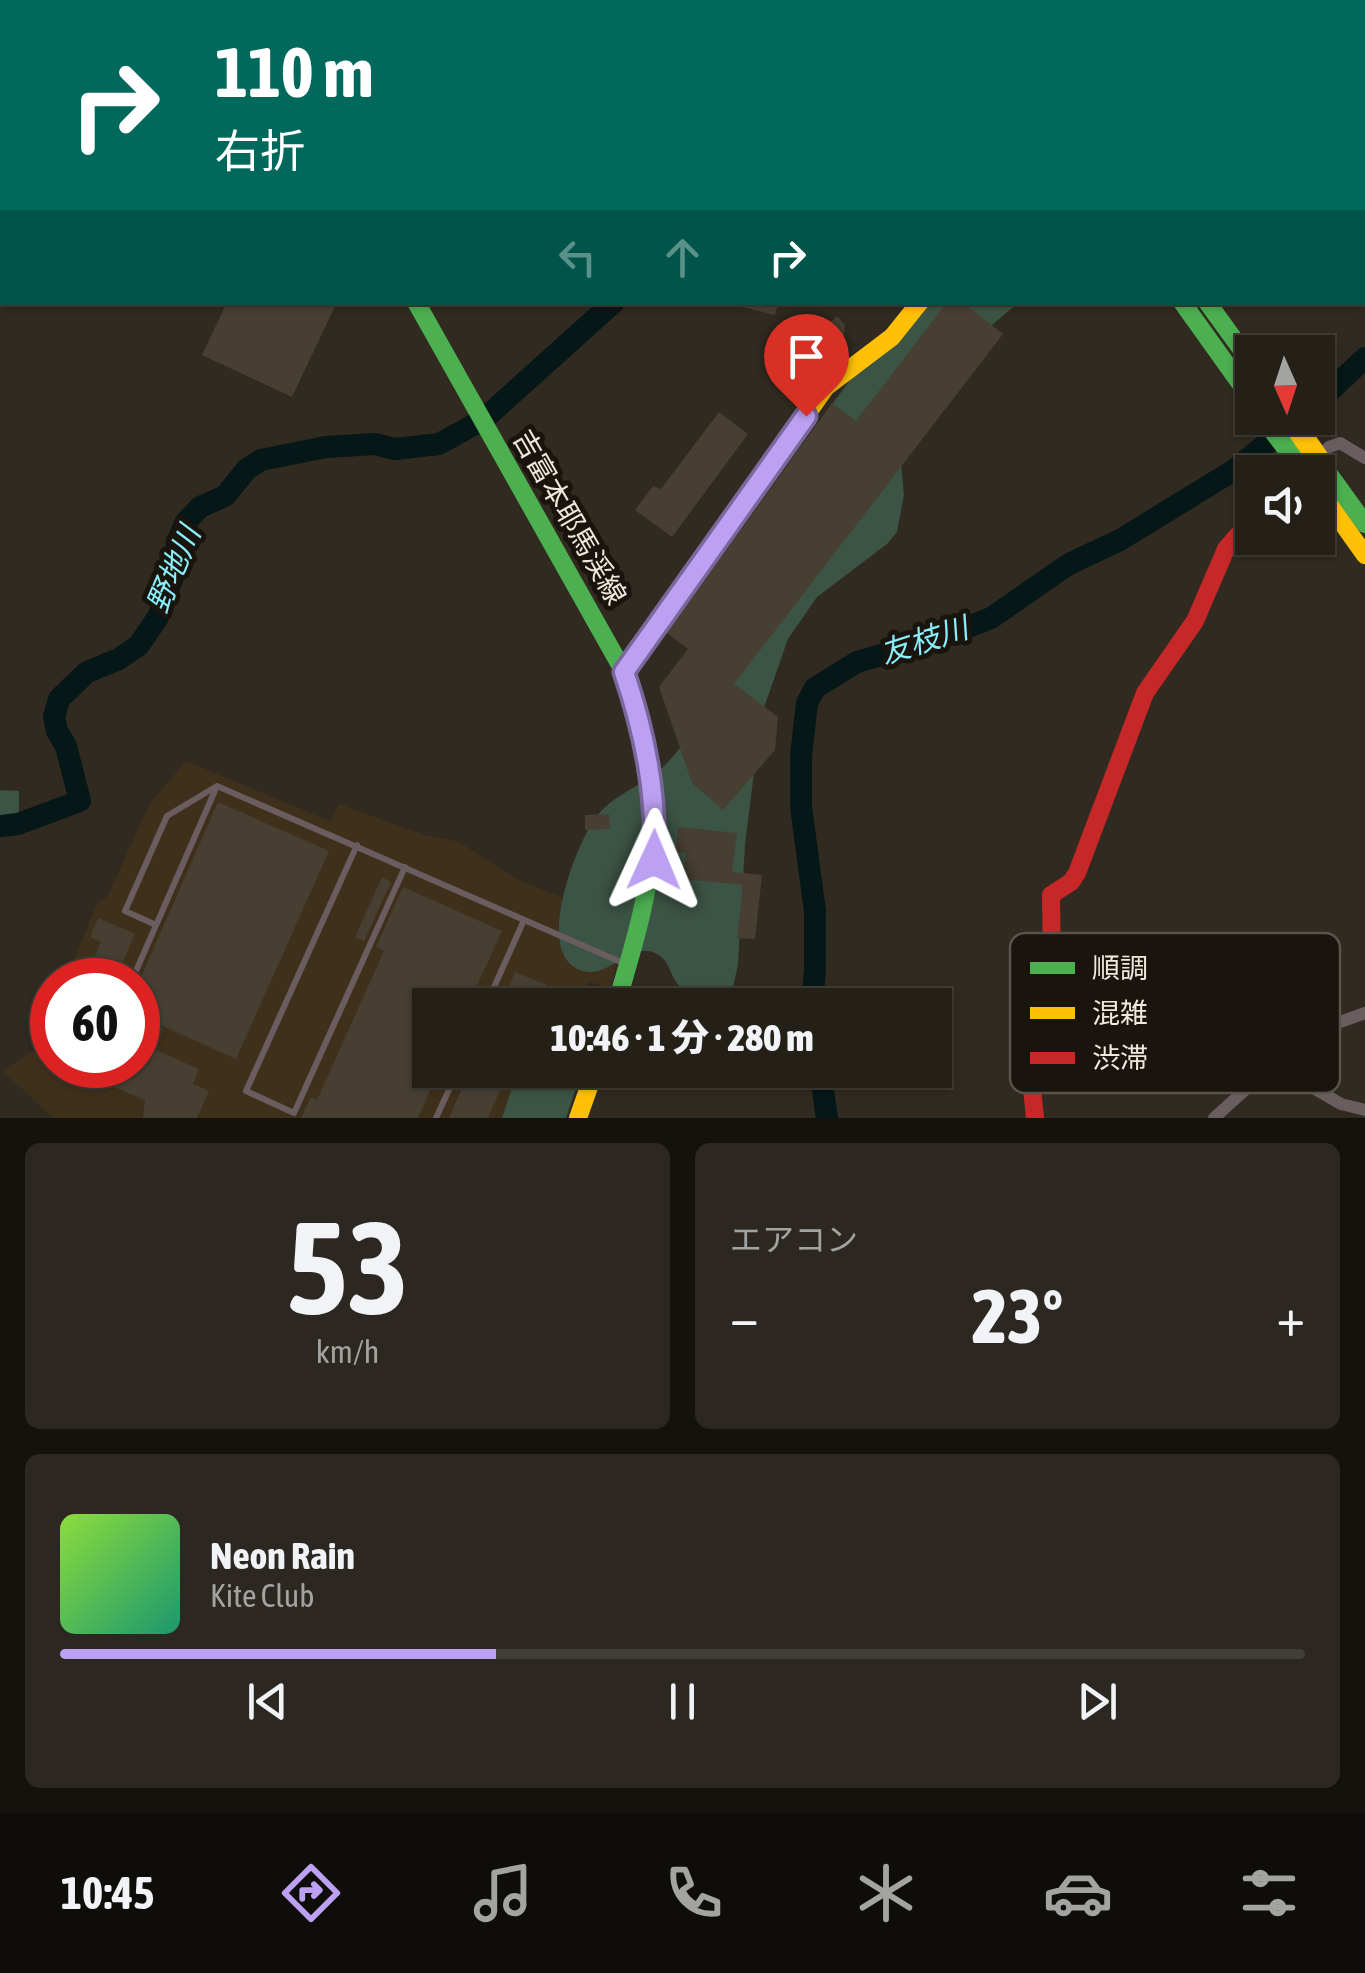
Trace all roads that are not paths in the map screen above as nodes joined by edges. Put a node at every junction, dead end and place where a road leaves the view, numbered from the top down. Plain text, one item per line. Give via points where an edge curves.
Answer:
1 (418, 305) edge
2 (918, 305) edge
3 (1184, 305) edge
4 (1209, 305) edge
5 (1235, 341) edge
6 (1235, 376) edge
7 (1280, 435) edge
8 (1297, 455) edge
9 (1322, 455) edge
10 (1365, 458) edge
11 (1335, 495) edge
12 (1335, 513) edge
13 (1365, 524) edge
14 (1235, 539) edge
15 (1365, 555) edge
16 (624, 672) junction
17 (218, 786) junction
18 (356, 845) junction
19 (406, 867) junction
20 (524, 920) junction
21 (156, 924) junction
22 (1052, 933) edge
23 (141, 958) edge
24 (628, 966) junction
25 (494, 988) edge
26 (621, 988) edge
27 (1365, 1013) edge
28 (1340, 1022) edge
29 (450, 1088) edge
30 (589, 1088) edge
31 (1031, 1093) edge
32 (1241, 1093) edge
33 (1323, 1093) edge
34 (1365, 1110) edge
35 (436, 1118) edge
36 (578, 1118) edge
37 (1035, 1118) edge
38 (1214, 1118) edge

1 - 16 main road, 吉富本耶馬渓線
2 - 16 main road via 892,337 826,388
3 - 6 main road
4 - 5 main road
7 - 8 main road, bridge
9 - 10 street via 1340,443
11 - 13 main road
12 - 15 main road
14 - 22 main road via 1195,621 1146,694 1077,873 1051,895
16 - 24 main road, 吉富本耶馬渓線 via 642,728 655,830 647,896
17 - 18 lane
17 - 21 lane
17 - 21 lane via 168,816 126,911
18 - 19 lane
18 - 19 lane via 246,1091 294,1113
19 - 20 lane
20 - 24 lane
20 - 25 lane
21 - 23 lane
24 - 26 main road, 吉富本耶馬渓線
27 - 28 street
29 - 35 lane
30 - 36 main road
31 - 37 main road
32 - 38 street
33 - 34 street

